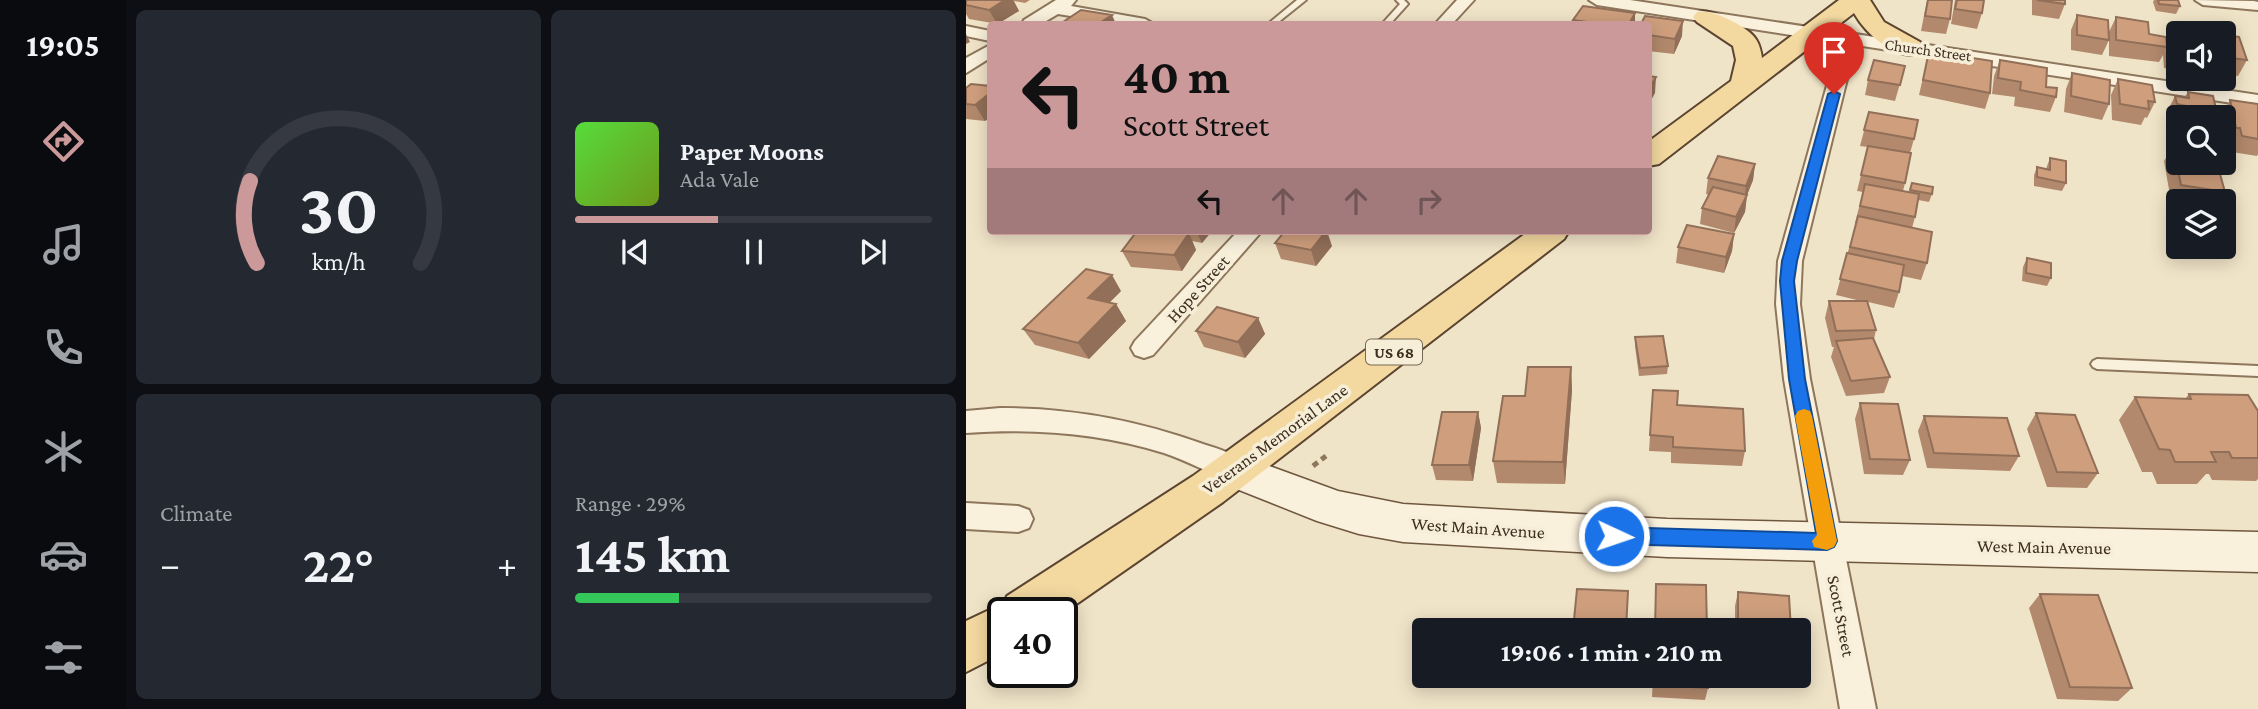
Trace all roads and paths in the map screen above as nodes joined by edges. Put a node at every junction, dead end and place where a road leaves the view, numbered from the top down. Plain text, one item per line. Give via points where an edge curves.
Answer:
1 (1302, 0) edge
2 (1400, 0) edge
3 (1466, 0) edge
4 (1597, 0) edge
5 (1856, 0) edge
6 (2203, 0) edge
7 (1062, 4) edge
8 (2254, 8) edge
9 (1706, 17) junction
10 (1035, 21) edge
11 (1133, 21) edge
12 (1277, 21) edge
13 (1389, 21) edge
14 (1446, 21) edge
15 (966, 31) edge
16 (1812, 33) junction
17 (987, 35) edge
18 (1911, 48) junction
19 (987, 52) edge
20 (966, 67) edge
21 (1840, 71) dead end
22 (1744, 84) junction
23 (2258, 101) edge
24 (1652, 154) edge
25 (1247, 235) edge
26 (1547, 235) edge
27 (1144, 348) dead end
28 (2097, 364) dead end
29 (2258, 371) edge
30 (966, 422) edge
31 (1234, 470) junction
32 (966, 516) edge
33 (1018, 519) dead end
34 (1827, 541) junction
35 (2258, 552) edge
36 (1046, 597) edge
37 (987, 636) edge
38 (966, 649) edge
39 (1858, 709) edge

1 - 12 lane
2 - 13 lane via 1404,4
3 - 14 street
4 - 9 street, Church Street
5 - 16 main road
5 - 18 main road via 1875,27
6 - 8 street
7 - 10 street
7 - 11 street
9 - 16 street, Church Street
9 - 22 main road via 1745,42 1749,60
15 - 17 street
16 - 18 street, Church Street
16 - 22 main road
18 - 23 street, Church Street
19 - 20 street
21 - 34 street, Scott Street via 1787,281 1797,379
22 - 24 main road
25 - 27 street, Hope Street
26 - 31 main road, Veterans Memorial Lane / US 68
28 - 29 lane
30 - 31 street, West Main Avenue via 1026,420 1121,431 1181,448
31 - 34 street, West Main Avenue via 1323,506 1380,520 1667,538
31 - 36 main road, Veterans Memorial Lane / US 68
32 - 33 street
34 - 35 street, West Main Avenue
34 - 39 street, Scott Street
37 - 38 main road

